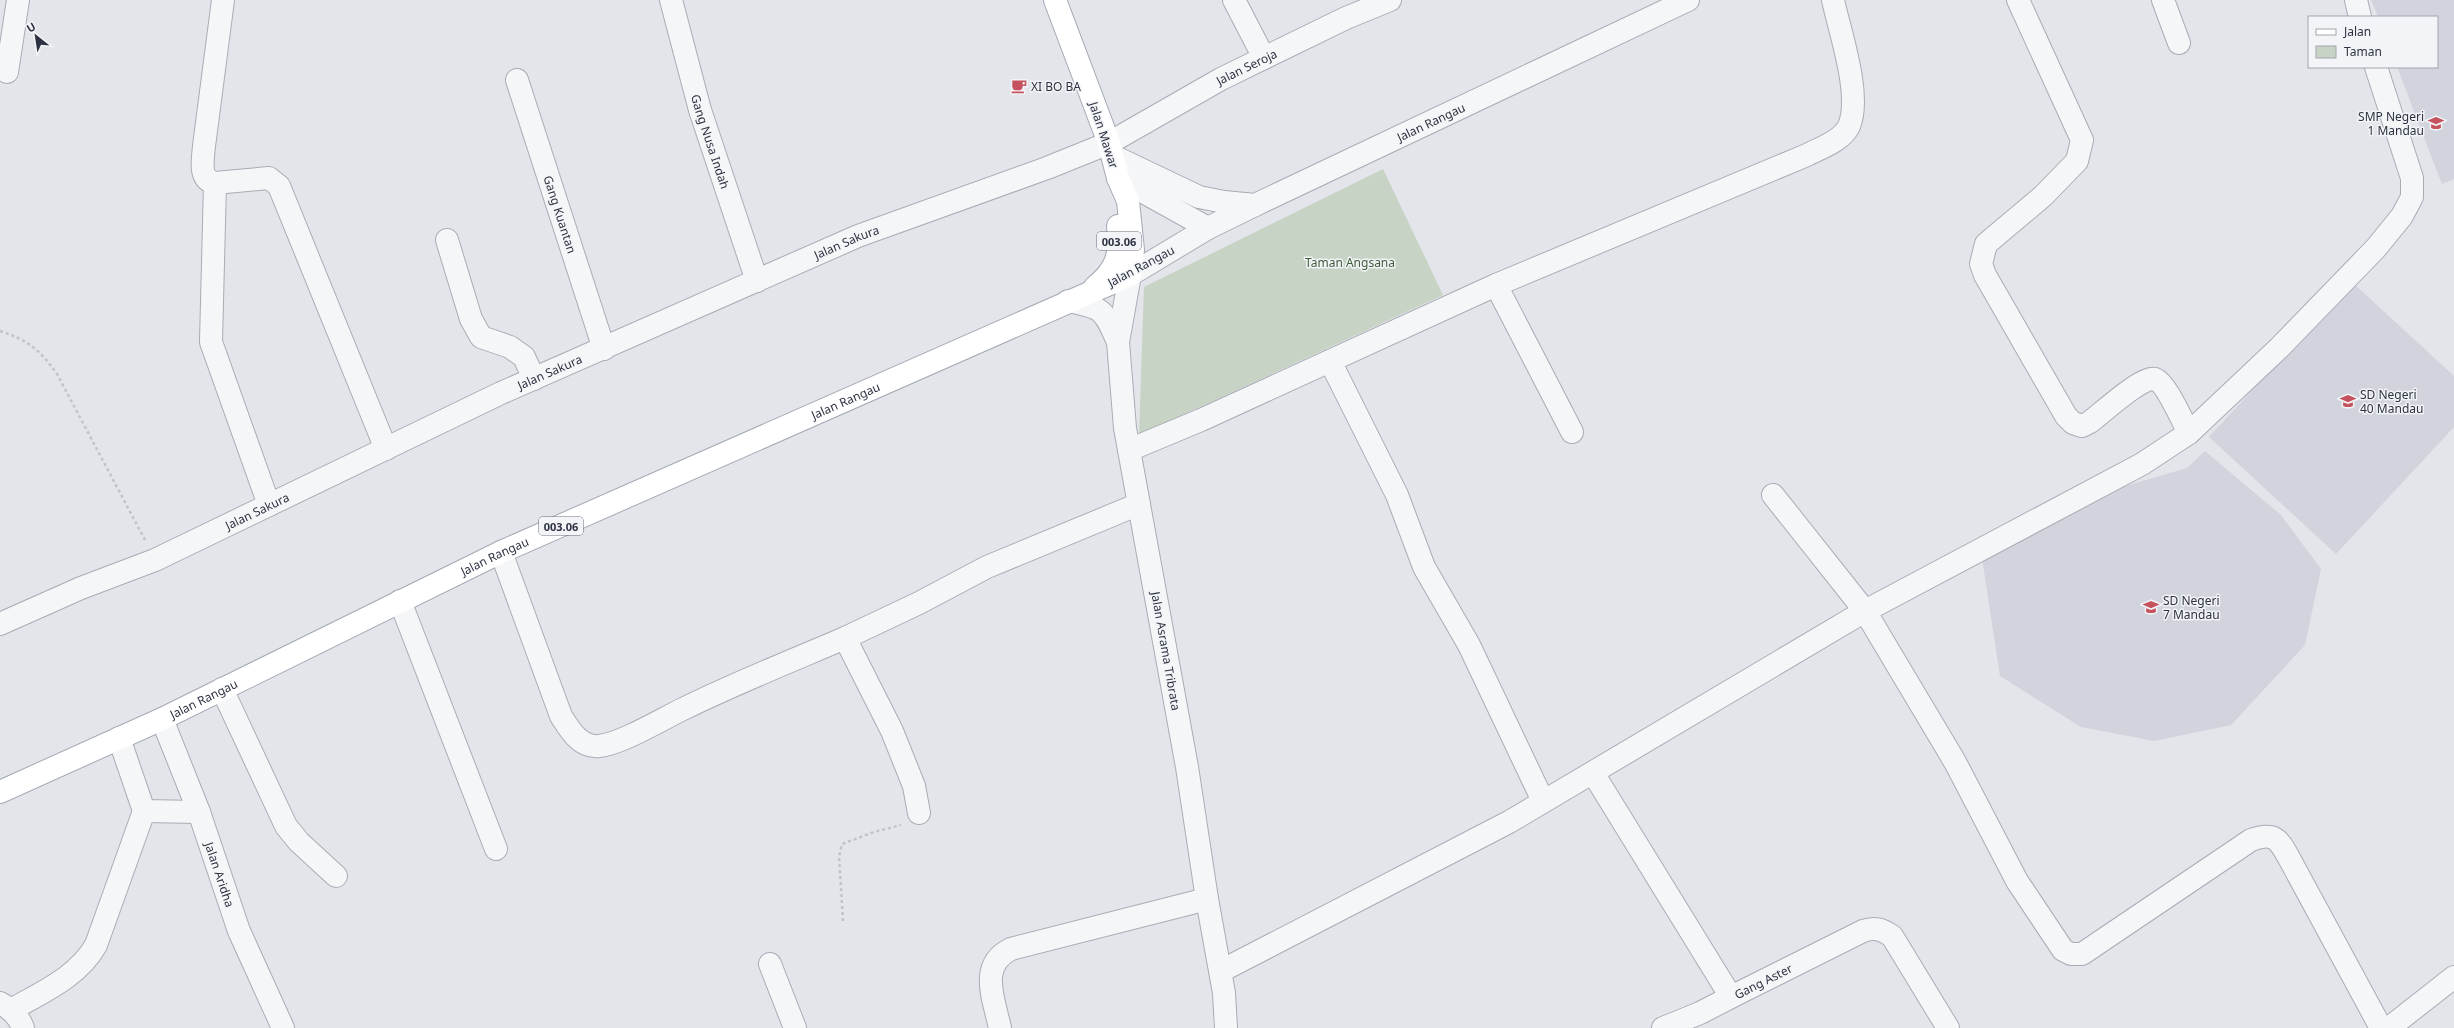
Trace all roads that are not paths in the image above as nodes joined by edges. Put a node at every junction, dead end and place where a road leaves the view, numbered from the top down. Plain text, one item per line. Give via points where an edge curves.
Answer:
1 (18, 0) edge
2 (223, 0) edge
3 (671, 0) edge
4 (1055, 0) edge
5 (1234, 0) edge
6 (1688, 0) edge
7 (1833, 0) edge
8 (2018, 0) edge
9 (2163, 0) edge
10 (2356, 0) edge
11 (1384, 1) edge
12 (2360, 16) edge
13 (2179, 43) dead end
14 (1264, 58) junction
15 (2376, 68) edge
16 (7, 72) dead end
17 (517, 80) dead end
18 (1111, 150) junction
19 (1118, 178) junction
20 (215, 183) junction
21 (1255, 205) junction
22 (1208, 228) junction
23 (447, 240) dead end
24 (1116, 278) junction
25 (756, 281) junction
26 (1496, 286) junction
27 (1077, 297) junction
28 (1107, 319) junction
29 (1118, 342) junction
30 (604, 349) junction
31 (1330, 361) junction
32 (534, 379) junction
33 (1572, 432) dead end
34 (2189, 433) junction
35 (386, 449) junction
36 (1129, 450) junction
37 (1773, 495) dead end
38 (1139, 504) junction
39 (269, 506) junction
40 (501, 552) junction
41 (400, 601) junction
42 (1865, 611) junction
43 (0, 624) edge
44 (845, 638) junction
45 (222, 689) junction
46 (162, 719) junction
47 (119, 738) junction
48 (1593, 774) junction
49 (0, 792) edge
50 (1543, 801) junction
51 (144, 811) junction
52 (199, 812) junction
53 (919, 813) road end
54 (496, 849) dead end
55 (336, 876) dead end
56 (1207, 899) junction
57 (770, 964) dead end
58 (1221, 971) junction
59 (2454, 977) edge
60 (1731, 997) junction
61 (11, 1014) edge
62 (1704, 1021) edge
63 (283, 1028) edge
64 (795, 1028) edge
65 (1000, 1028) edge
66 (1226, 1028) edge
67 (1663, 1028) edge
68 (1948, 1028) edge
69 (2381, 1028) edge
70 (2389, 1028) edge

1 - 16 street
2 - 20 street via 202,164 205,178
3 - 25 street, Gang Nusa Indah via 700,110
4 - 18 main road, Jalan Mawar / 003.06
5 - 14 street
6 - 21 street, Jalan Rangau
7 - 26 street via 1854,106 1848,127 1834,141 1807,155
8 - 34 street via 2082,140 2077,161 2043,196 1986,244 1981,264 1985,275 2066,416 2073,423 2082,426 2090,422 2148,378 2155,379 2163,385
9 - 13 street
10 - 12 street
11 - 14 street, Jalan Seroja
14 - 18 street, Jalan Seroja via 1220,79
15 - 34 street via 2412,178 2412,197 2402,216 2376,248 2279,348
17 - 30 street, Gang Kuantan
18 - 19 main road, Jalan Mawar / 003.06
18 - 21 street via 1199,197
18 - 25 street, Jalan Sakura via 1047,168 858,236
19 - 22 street
19 - 24 main road, Jalan Mawar / 003.06 via 1128,201 1133,250
20 - 35 street via 269,178 279,186
20 - 39 street via 211,342
21 - 22 street, Jalan Rangau
22 - 24 street, Jalan Rangau
23 - 32 street via 471,319 481,337 510,347 524,357
24 - 27 main road, Jalan Rangau / 003.06
24 - 28 street
24 - 29 street, Jalan Asrama Tribrata
25 - 30 street, Jalan Sakura
26 - 31 street
26 - 33 street
27 - 28 street via 1101,310
27 - 40 main road, Jalan Rangau / 003.06
28 - 29 street
29 - 36 street, Jalan Asrama Tribrata
30 - 32 street, Jalan Sakura
31 - 36 street
31 - 50 street via 1397,494 1424,567 1469,645
32 - 35 street, Jalan Sakura
34 - 42 street via 2142,464
35 - 39 street, Jalan Sakura
36 - 38 street, Jalan Asrama Tribrata
37 - 42 street
38 - 44 street via 987,567 919,604
38 - 56 street, Jalan Asrama Tribrata via 1188,767
39 - 43 street, Jalan Sakura via 155,560 80,588
40 - 41 main road, Jalan Rangau / 003.06
40 - 44 street via 561,716 573,734 586,744 600,746 618,740
41 - 45 main road, Jalan Rangau / 003.06
41 - 54 street
42 - 48 street
42 - 69 street via 1955,762 2017,881 2063,950 2071,954 2082,954 2251,840 2272,837 2280,841
44 - 53 street via 892,731 914,786
45 - 46 main road, Jalan Rangau / 003.06
45 - 55 street via 286,826 299,842
46 - 47 main road, Jalan Rangau / 003.06
46 - 52 street, Jalan Aridha
47 - 49 main road, Jalan Rangau / 003.06
47 - 51 street
48 - 50 street
48 - 60 street, Gang Aster
50 - 58 street via 1509,822
51 - 52 street
51 - 61 street via 96,945 88,960 76,972
52 - 63 street, Jalan Aridha via 239,931
56 - 58 street, Jalan Asrama Tribrata
56 - 65 street via 1010,949 1000,954 992,963 990,976
57 - 64 street
58 - 66 street, Jalan Asrama Tribrata
59 - 70 street
60 - 62 street
60 - 68 street, Gang Aster via 1863,931 1881,929 1892,936
62 - 67 street

